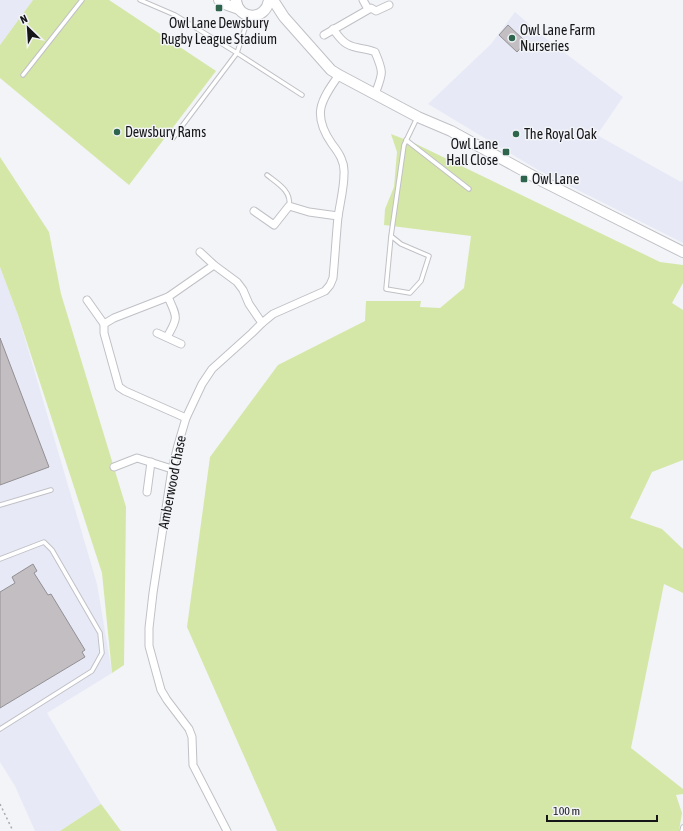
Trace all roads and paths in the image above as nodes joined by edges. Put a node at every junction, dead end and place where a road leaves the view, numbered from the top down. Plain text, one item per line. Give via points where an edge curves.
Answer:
1 (82, 0) edge
2 (140, 0) edge
3 (219, 0) edge
4 (269, 0) edge
5 (273, 0) edge
6 (364, 0) edge
7 (237, 4) edge
8 (389, 5) dead end
9 (368, 9) junction
10 (265, 10) junction
11 (249, 15) junction
12 (284, 16) junction
13 (333, 29) junction
14 (324, 35) dead end
15 (236, 53) junction
16 (23, 75) dead end
17 (339, 75) junction
18 (375, 94) junction
19 (302, 95) dead end
20 (418, 117) junction
21 (173, 138) dead end
22 (406, 140) junction
23 (267, 175) dead end
24 (469, 189) dead end
25 (289, 206) junction
26 (254, 211) dead end
27 (338, 216) junction
28 (391, 236) junction
29 (200, 252) dead end
30 (683, 252) edge
31 (214, 265) junction
32 (168, 297) junction
33 (87, 300) dead end
34 (262, 323) junction
35 (104, 324) junction
36 (157, 333) dead end
37 (167, 337) junction
38 (181, 344) dead end
39 (186, 418) junction
40 (151, 462) junction
41 (114, 467) dead end
42 (172, 469) junction
43 (51, 490) dead end
44 (147, 492) dead end
45 (0, 505) edge
46 (0, 559) edge
47 (0, 730) edge
48 (0, 804) edge
49 (683, 827) edge
50 (13, 831) edge
51 (227, 831) edge
52 (682, 831) edge

1 - 16 lane
2 - 15 lane via 175,15
3 - 7 main road via 222,3
4 - 10 main road
5 - 12 main road
6 - 9 street
7 - 11 main road via 243,13
8 - 9 street via 376,11
9 - 13 street
10 - 11 main road via 259,14
10 - 12 main road
11 - 15 lane
12 - 17 main road via 331,70
13 - 14 street
13 - 18 street via 345,43 375,52 382,75
15 - 19 lane
15 - 21 lane
17 - 18 main road
17 - 27 street, Amberwood Chase via 325,94 320,114 326,134 344,163
18 - 20 main road
20 - 22 lane
20 - 30 main road via 451,131 544,182
22 - 24 lane
22 - 28 lane
23 - 25 lane via 288,193
25 - 26 street via 274,225
25 - 27 street
27 - 34 street, Amberwood Chase via 333,278 330,285 325,291 273,314
28 - 28 lane via 386,289 410,293 421,281 429,256 401,244
29 - 31 street
31 - 32 street
31 - 34 street via 237,282
32 - 35 street
32 - 37 street via 176,315 174,326
33 - 35 street
34 - 39 street, Amberwood Chase via 212,369
35 - 39 street via 104,333 119,387
36 - 37 street
37 - 38 street
39 - 42 street, Amberwood Chase
40 - 41 street via 137,458
40 - 42 street
40 - 44 street
42 - 51 street, Amberwood Chase via 153,593 149,646 161,690 189,729 192,737 193,765
43 - 45 lane
46 - 47 lane via 44,542 52,550 100,633 102,653 92,671
48 - 50 path
49 - 52 lane

